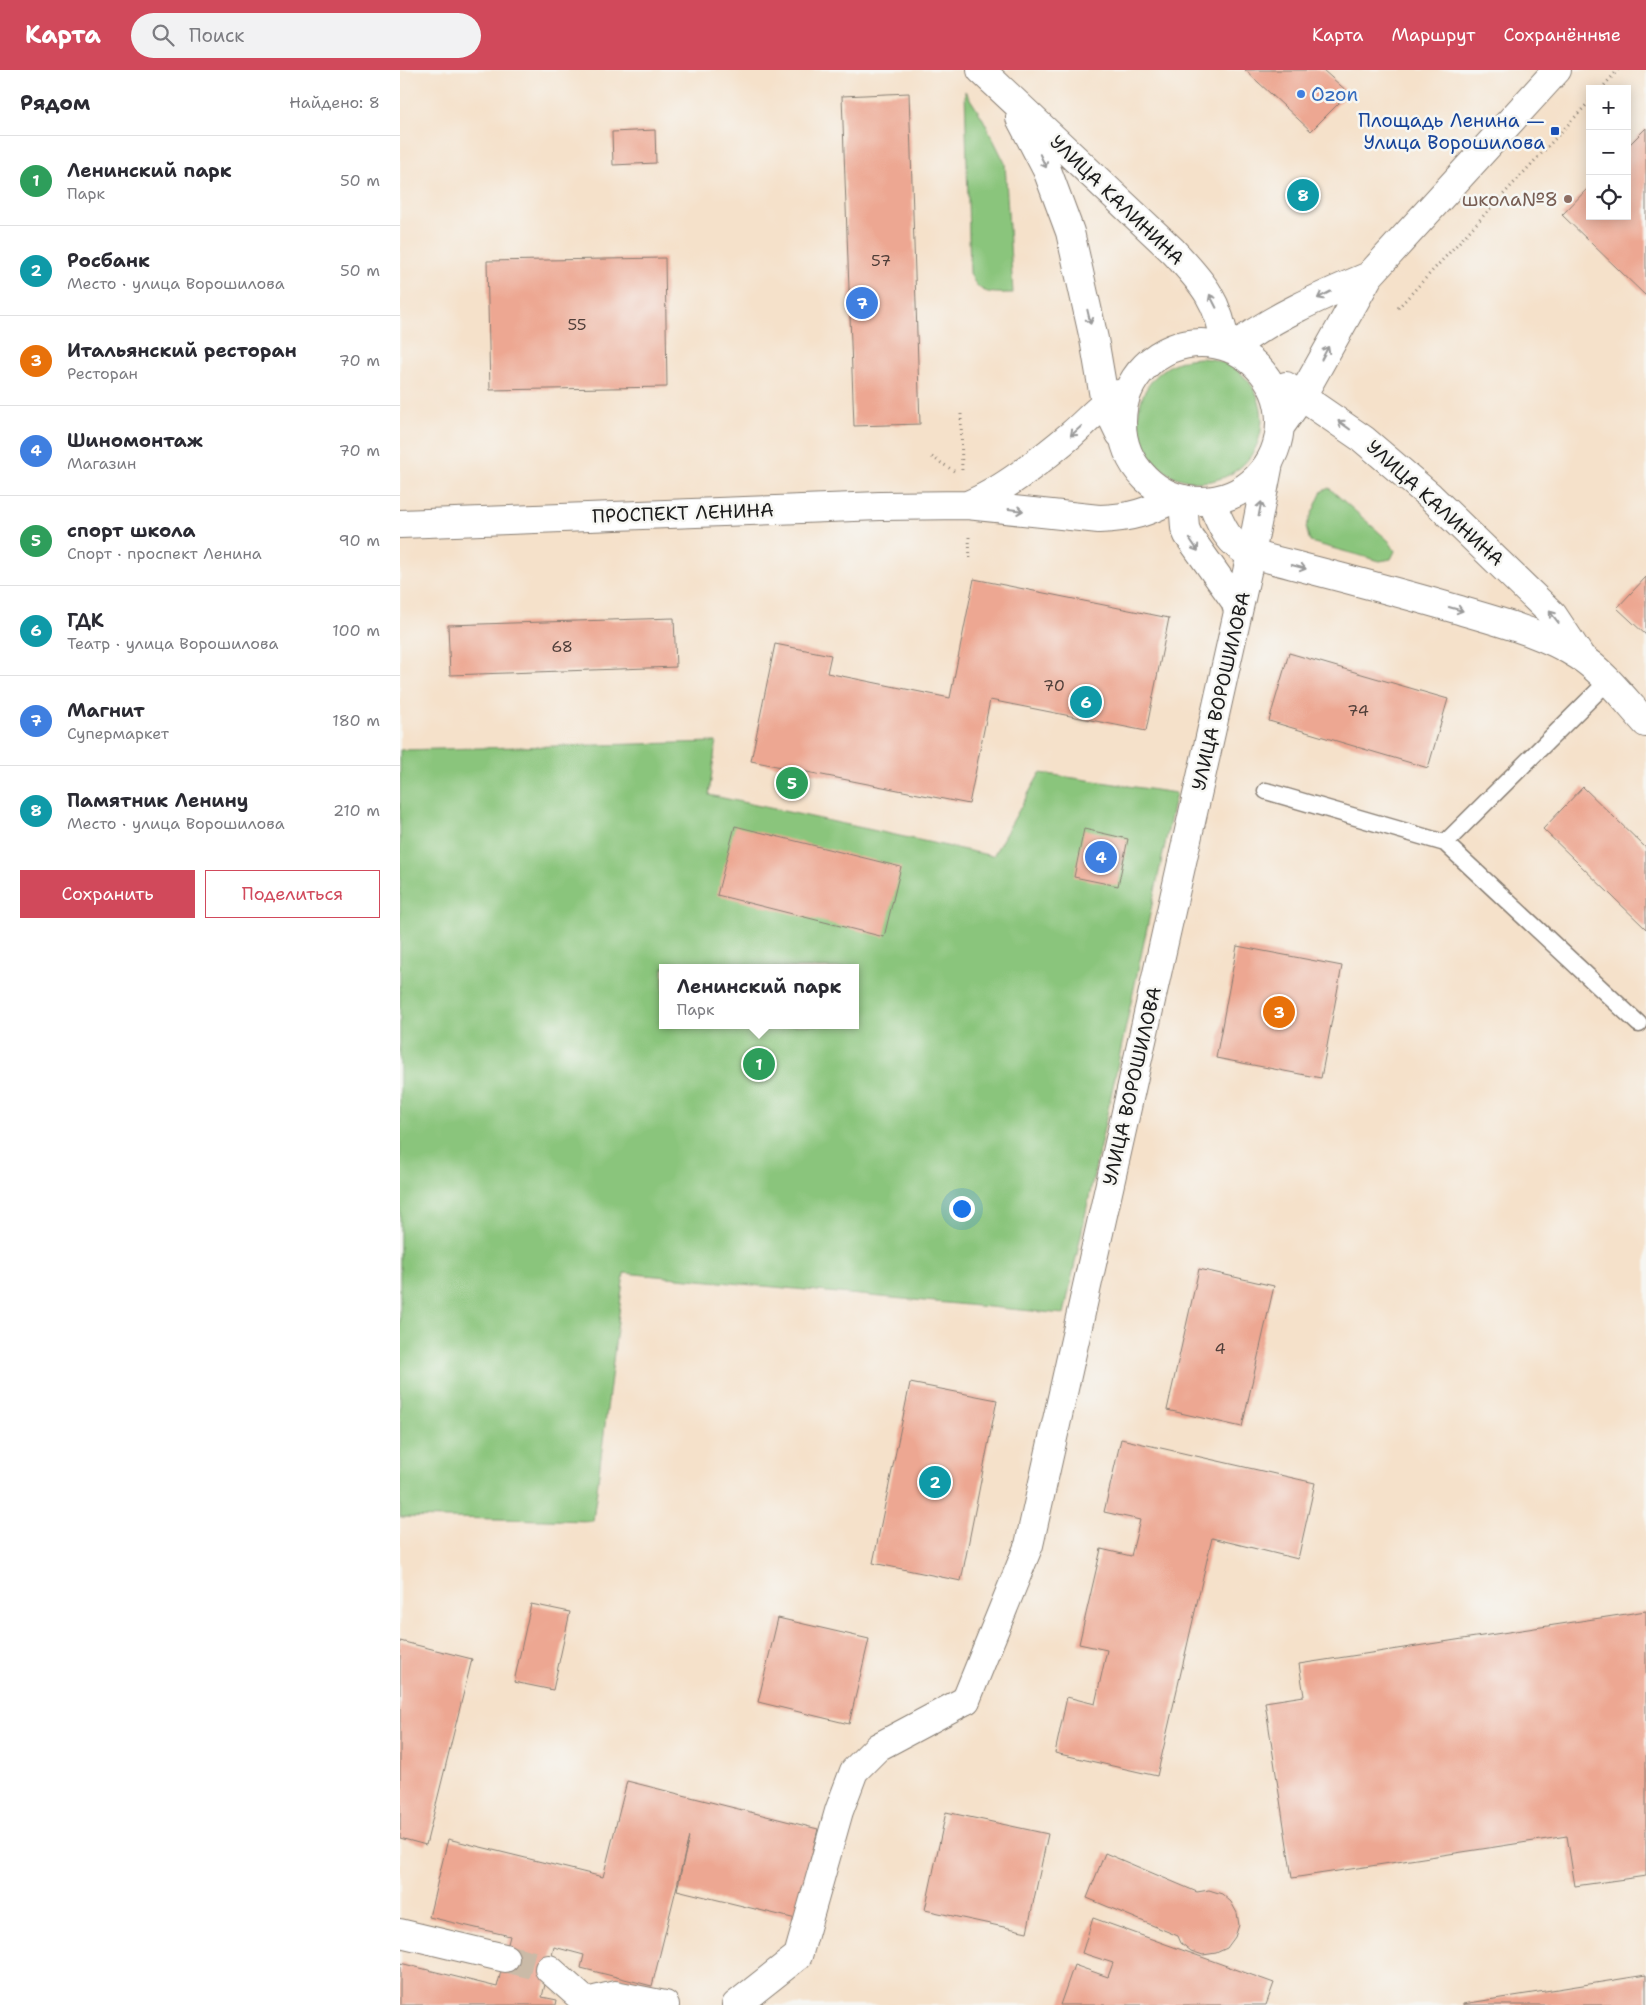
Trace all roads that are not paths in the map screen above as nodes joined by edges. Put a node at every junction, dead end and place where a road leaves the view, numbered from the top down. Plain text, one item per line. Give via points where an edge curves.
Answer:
1 (981, 70) edge
2 (1557, 70) edge
3 (1000, 90) junction
4 (1369, 276) junction
5 (1229, 348) junction
6 (1265, 376) junction
7 (1116, 396) junction
8 (1302, 396) junction
9 (1280, 427) junction
10 (1269, 463) junction
11 (1179, 498) junction
12 (1211, 501) junction
13 (967, 505) junction
14 (400, 524) edge
15 (1252, 554) junction
16 (1238, 611) junction
17 (1581, 658) junction
18 (1608, 681) junction
19 (1646, 723) edge
20 (1266, 791) dead end
21 (1444, 843) junction
22 (1639, 1024) dead end
23 (400, 1933) edge
24 (505, 1958) tunnel mouth
25 (549, 1969) tunnel mouth
26 (585, 2003) edge
27 (665, 2005) edge
28 (736, 2005) edge

1 - 3 main road, УЛИЦА КАЛИНИНА
2 - 4 main road
5 -> 3 main road, УЛИЦА КАЛИНИНА via 1211,296 1200,280 1166,244
3 -> 7 main road via 1024,124 1047,170 1070,232 1094,339
4 -> 5 main road via 1254,331
8 -> 4 main road
5 - 6 main road via 1244,355
5 - 7 main road via 1197,343 1168,350 1143,367
6 - 8 main road, УЛИЦА КАЛИНИНА
6 - 9 main road via 1277,400
7 - 11 main road via 1112,420 1132,461 1147,481 1160,491
7 -> 13 main road via 1047,454 981,500
8 - 9 main road
17 -> 8 main road, УЛИЦА КАЛИНИНА via 1553,614 1430,496 1364,438
9 - 10 main road
10 - 12 main road via 1237,494
15 -> 10 main road, УЛИЦА ВОРОШИЛОВА
11 - 12 main road
13 -> 11 main road, ПРОСПЕКТ ЛЕНИНА via 1107,519 1140,514
11 -> 16 main road via 1188,535 1235,601
12 - 15 main road, УЛИЦА КАЛИНИНА via 1228,538 1244,552
13 - 14 main road, ПРОСПЕКТ ЛЕНИНА
15 - 16 main road, УЛИЦА ВОРОШИЛОВА
15 -> 17 main road, УЛИЦА КАЛИНИНА via 1519,628
16 - 28 main road, УЛИЦА ВОРОШИЛОВА via 1029,1545 966,1700 878,1747 854,1771 839,1811 798,1956
17 - 18 main road, УЛИЦА КАЛИНИНА
18 - 19 main road, УЛИЦА КАЛИНИНА
18 - 21 lane
20 - 21 lane
21 - 22 lane
23 - 24 main road
25 - 26 main road
26 - 27 main road via 615,1995

